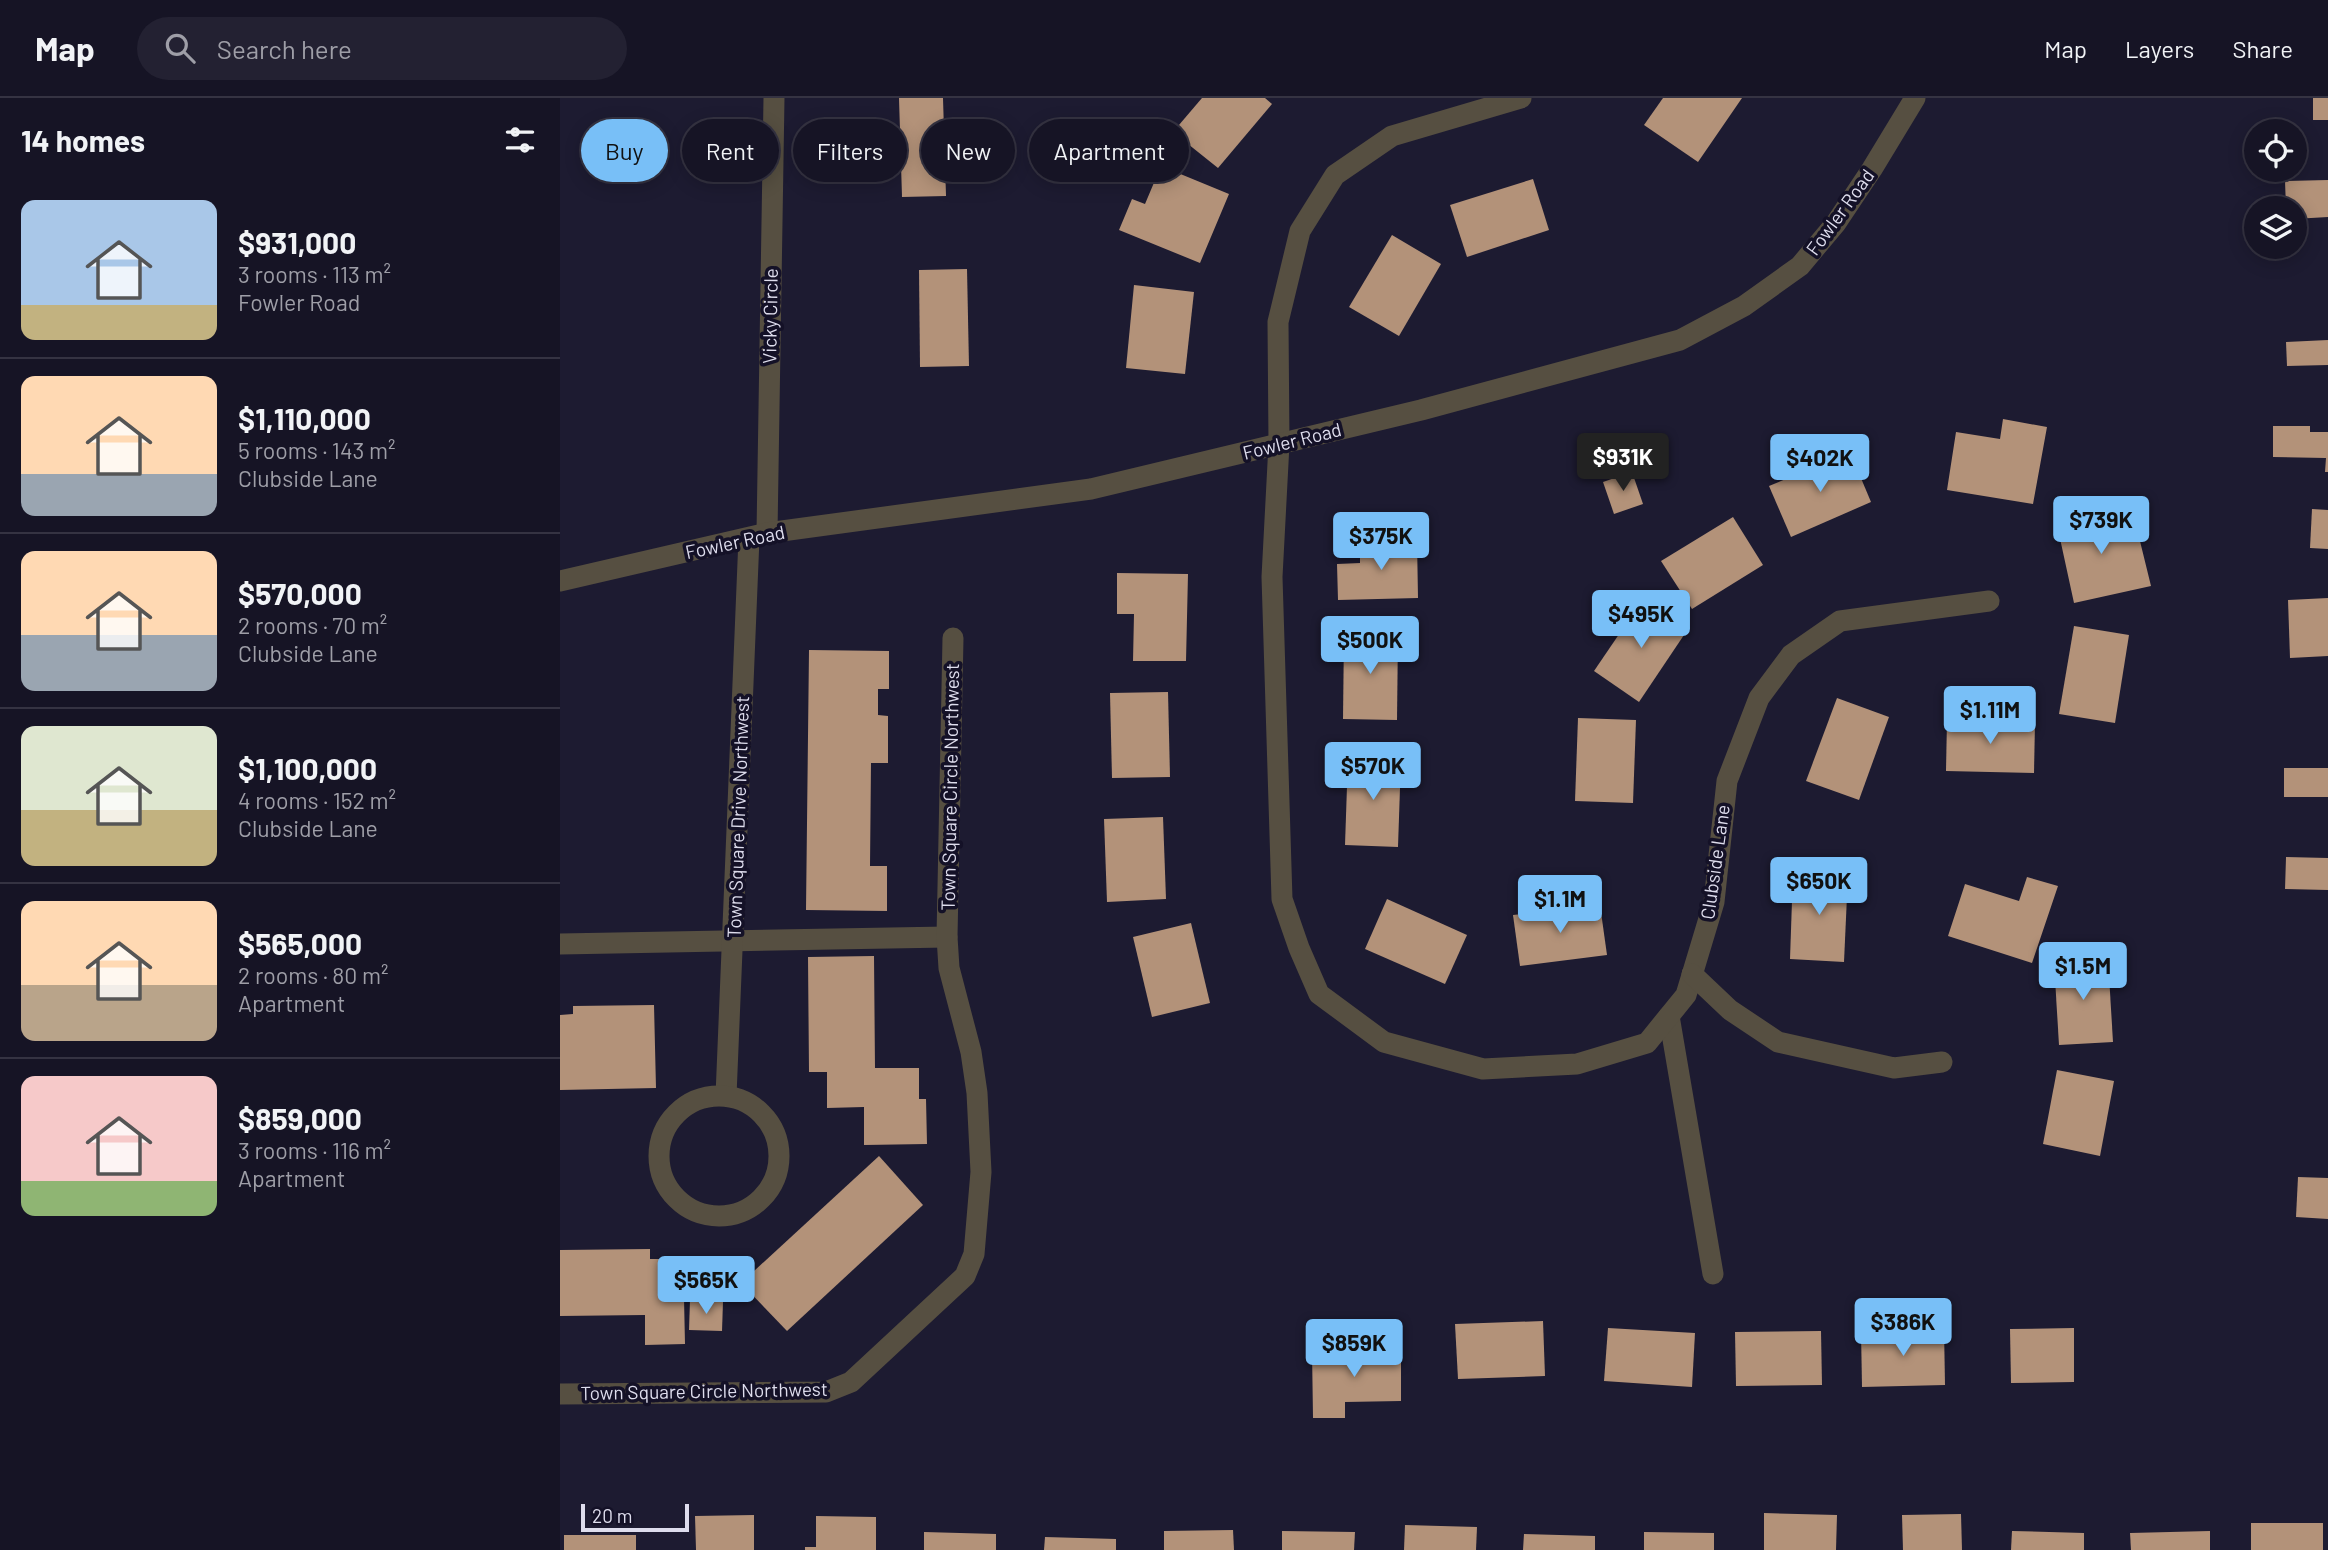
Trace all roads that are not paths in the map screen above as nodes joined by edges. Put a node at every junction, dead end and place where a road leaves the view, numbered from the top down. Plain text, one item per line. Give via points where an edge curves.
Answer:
1 (774, 98) edge
2 (1521, 98) edge
3 (1915, 98) edge
4 (1279, 444) junction
5 (758, 536) junction
6 (560, 581) edge
7 (1989, 601) dead end
8 (953, 638) dead end
9 (947, 937) junction
10 (733, 941) junction
11 (560, 944) edge
12 (1692, 974) junction
13 (1669, 1016) junction
14 (1942, 1062) dead end
15 (726, 1096) junction
16 (1713, 1274) dead end
17 (560, 1394) edge

1 - 5 street, Vicky Circle
2 - 4 street, Clubside Lane via 1392,136 1335,175 1300,231 1278,322
3 - 4 street, Fowler Road via 1836,223 1800,266 1744,306 1680,340
4 - 5 street, Fowler Road via 1091,489
4 - 13 street, Clubside Lane via 1272,577 1282,899 1319,994 1384,1042 1483,1069 1577,1064 1647,1043
5 - 6 street, Fowler Road
5 - 10 street, Town Square Drive Northwest
7 - 12 street, Clubside Lane via 1840,621 1791,655 1759,698 1727,781 1714,902
8 - 9 street, Town Square Circle Northwest
9 - 10 street, Town Square Circle Northwest
9 - 17 street, Town Square Circle Northwest via 949,968 978,1093 981,1172 974,1254 965,1276 851,1382 826,1392
10 - 11 street, Town Square Circle Northwest
10 - 15 street, Town Square Drive Northwest
12 - 13 street, Clubside Lane via 1686,995
12 - 14 street via 1730,1010 1777,1042 1894,1068
13 - 16 street
15 - 15 street via 709,1096 688,1105 670,1120 660,1142 660,1165 668,1188 683,1205 706,1215 732,1216 754,1205 772,1187 780,1163 779,1141 769,1121 753,1105

